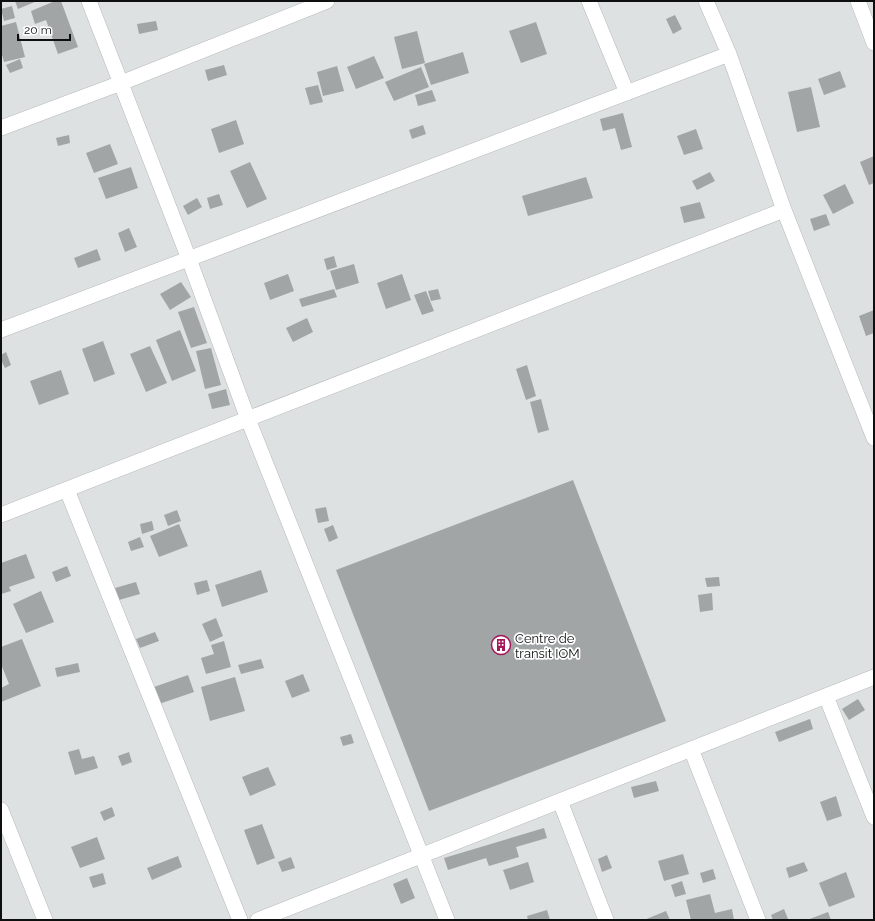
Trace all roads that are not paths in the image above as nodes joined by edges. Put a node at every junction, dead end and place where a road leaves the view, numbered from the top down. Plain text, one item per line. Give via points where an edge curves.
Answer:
1 (89, 1) edge
2 (327, 1) edge
3 (589, 1) edge
4 (706, 1) edge
5 (858, 1) edge
6 (874, 43) edge
7 (729, 54) junction
8 (121, 83) junction
9 (627, 93) junction
10 (1, 128) edge
11 (784, 210) junction
12 (189, 259) junction
13 (1, 330) edge
14 (248, 419) junction
15 (874, 438) edge
16 (67, 490) junction
17 (1, 515) edge
18 (874, 677) edge
19 (826, 696) junction
20 (691, 749) junction
21 (560, 801) junction
22 (1, 810) edge
23 (874, 817) edge
24 (421, 856) junction
25 (45, 920) edge
26 (240, 920) edge
27 (258, 920) edge
28 (447, 920) edge
29 (606, 920) edge
30 (758, 920) edge

1 - 8 street
2 - 8 street
3 - 9 street
4 - 7 street
5 - 6 street
7 - 9 street
7 - 11 street
8 - 10 street
8 - 12 street
9 - 12 street
11 - 14 street
11 - 15 street
12 - 13 street
12 - 14 street
14 - 16 street
14 - 24 street
16 - 17 street
16 - 26 street
18 - 19 street
19 - 20 street
19 - 23 street
20 - 21 street
20 - 30 street
21 - 24 street
21 - 29 street
22 - 25 street
24 - 27 street
24 - 28 street

